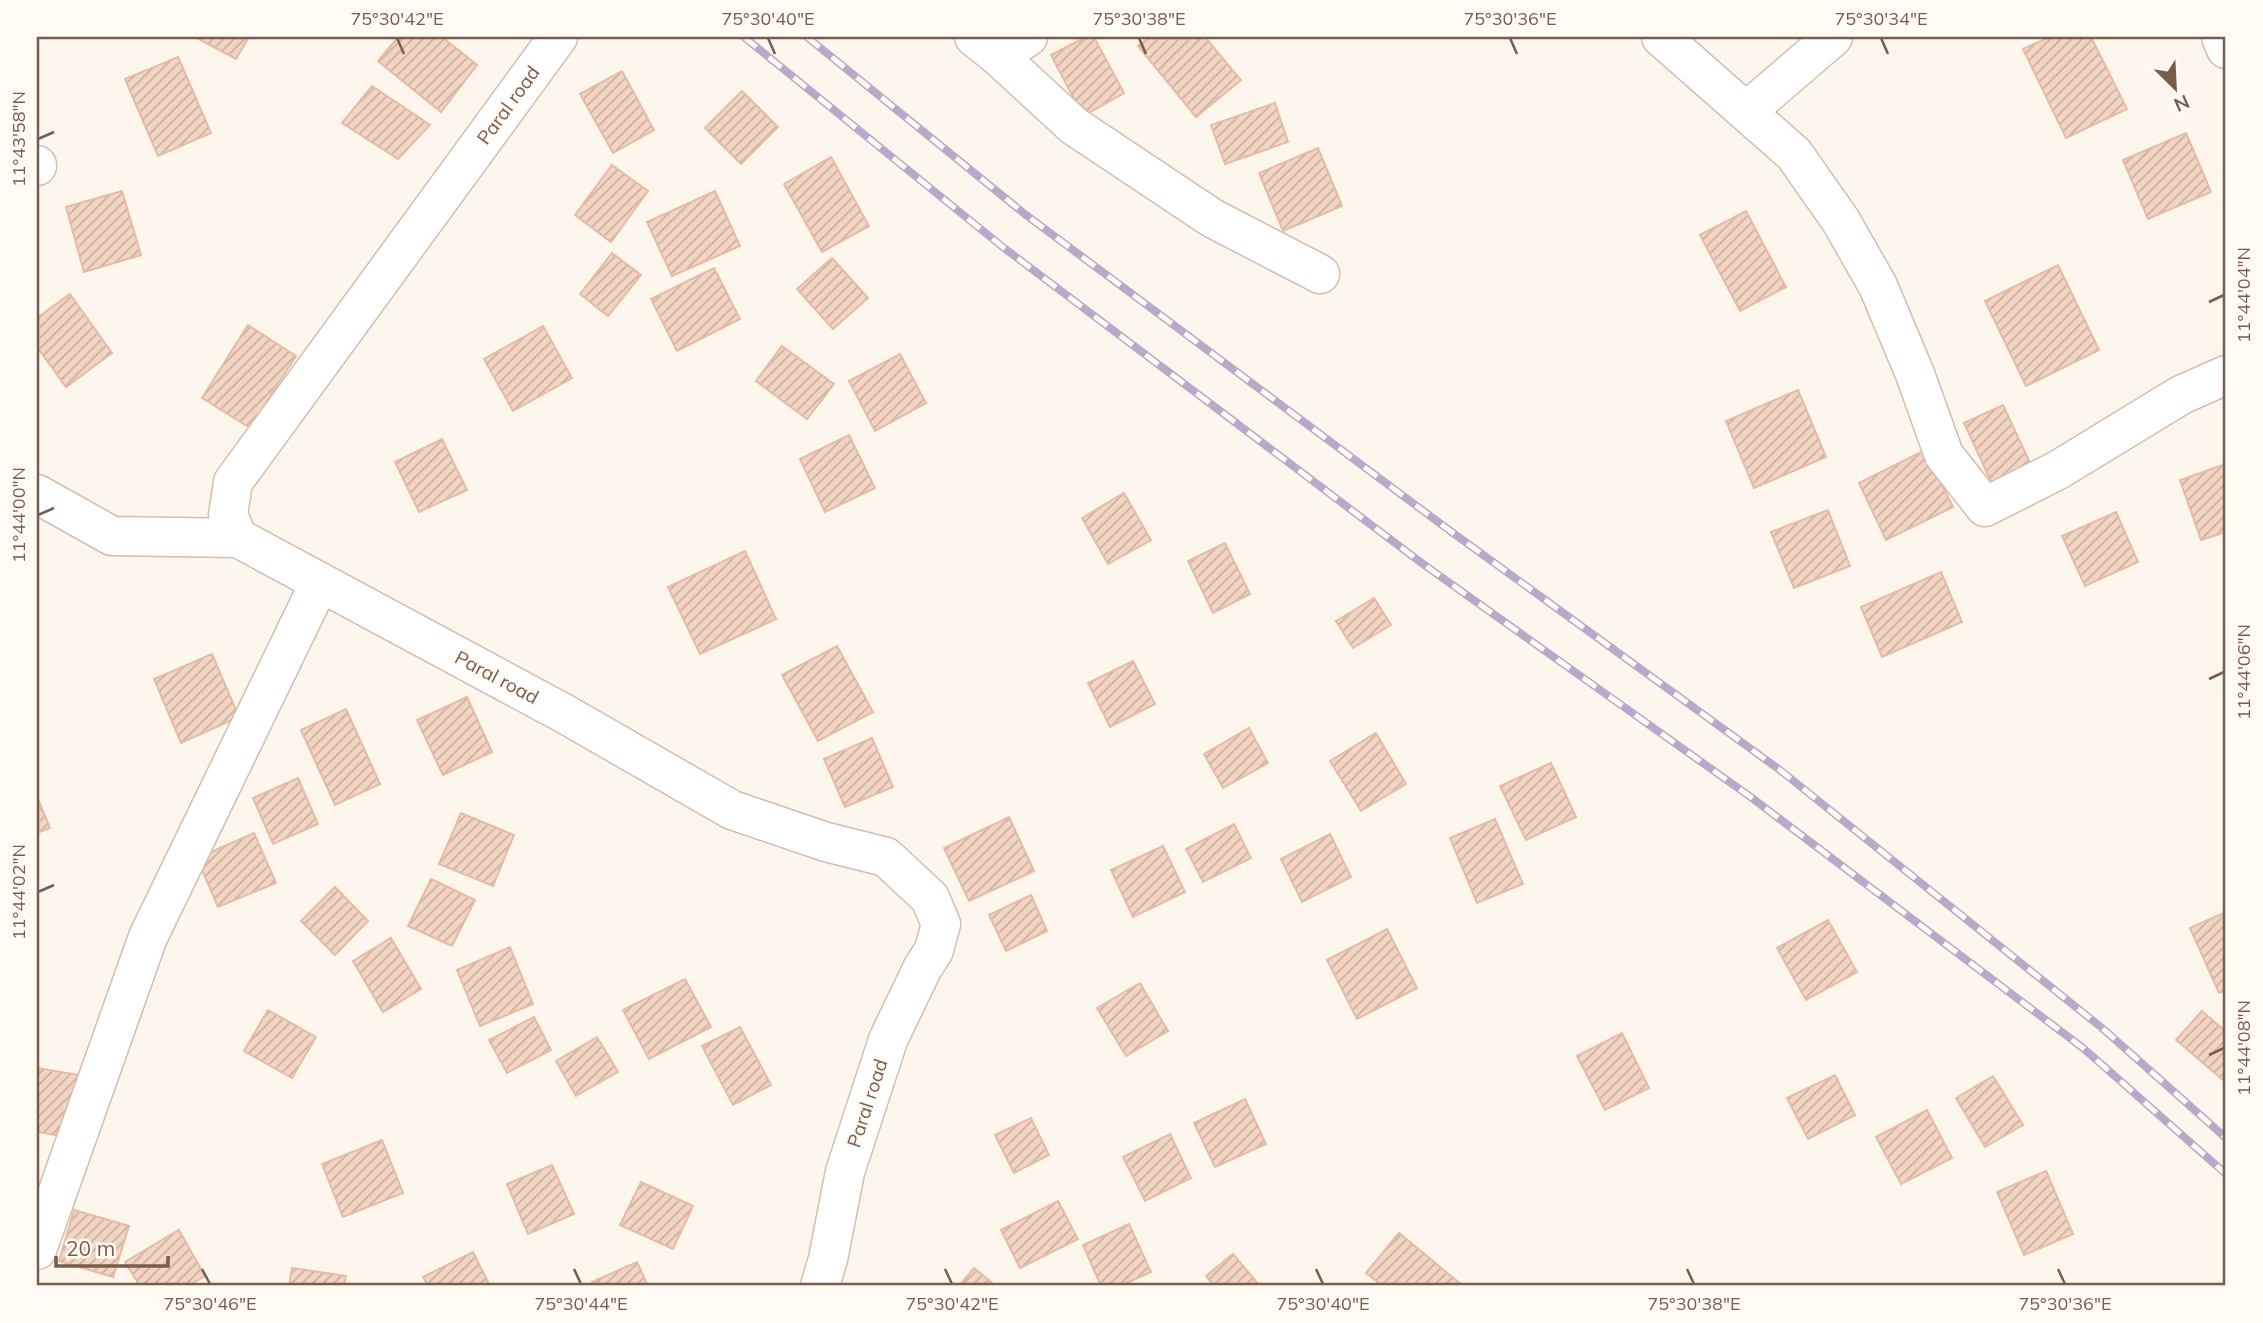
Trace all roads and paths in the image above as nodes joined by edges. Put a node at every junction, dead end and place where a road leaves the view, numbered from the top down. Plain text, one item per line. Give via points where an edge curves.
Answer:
1 (558, 37) edge
2 (1661, 37) edge
3 (1833, 37) edge
4 (2221, 37) edge
5 (1000, 43) edge
6 (2226, 49) edge
7 (1747, 111) junction
8 (1320, 274) dead end
9 (2226, 375) edge
10 (37, 494) edge
11 (238, 538) junction
12 (320, 582) junction
13 (37, 1250) edge
14 (820, 1286) edge

1 - 11 street, Paral road via 233,482 228,515
2 - 7 street
3 - 7 street
4 - 6 street
5 - 8 street via 1074,126 1212,218
7 - 9 street via 1794,154 1841,221 1878,286 1944,455 1985,507 2058,470 2181,395
10 - 11 street via 113,536
11 - 12 street, Paral road
12 - 13 street via 148,937
12 - 14 street, Paral road via 732,810 886,857 930,898 941,924 934,950 888,1040 845,1172

